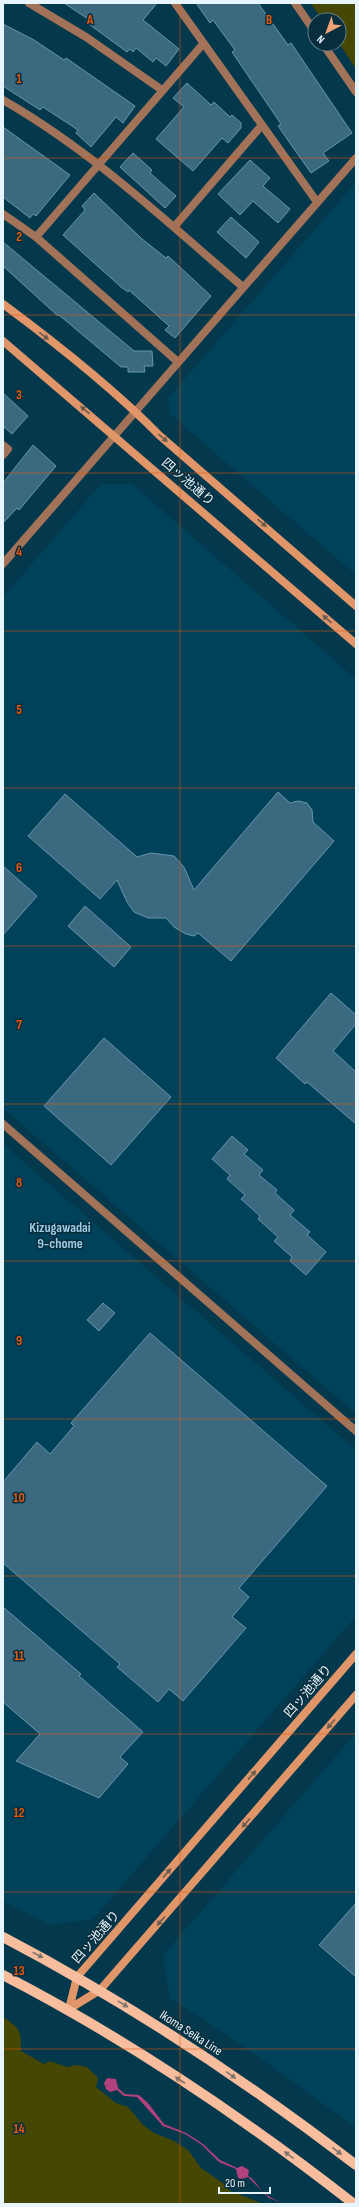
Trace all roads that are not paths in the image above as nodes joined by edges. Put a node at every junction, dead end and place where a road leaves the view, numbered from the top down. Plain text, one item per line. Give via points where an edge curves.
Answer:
1 (29, 3) edge
2 (175, 3) edge
3 (295, 3) edge
4 (307, 20) edge
5 (203, 44) junction
6 (328, 52) edge
7 (162, 90) junction
8 (356, 92) edge
9 (3, 100) edge
10 (262, 125) junction
11 (356, 158) edge
12 (99, 164) junction
13 (317, 202) junction
14 (3, 214) edge
15 (174, 227) junction
16 (36, 237) junction
17 (243, 287) junction
18 (3, 304) edge
19 (3, 341) edge
20 (178, 362) junction
21 (136, 411) junction
22 (115, 435) junction
23 (3, 445) edge
24 (3, 455) edge
25 (3, 564) edge
26 (356, 606) edge
27 (356, 644) edge
28 (3, 1124) edge
29 (356, 1431) edge
30 (356, 1654) edge
31 (356, 1695) edge
32 (3, 1937) edge
33 (3, 1975) edge
34 (77, 1977) junction
35 (100, 1990) junction
36 (69, 2009) junction
37 (356, 2165) edge
38 (354, 2204) edge

1 - 7 street via 86,37
2 - 5 street
3 - 4 street
5 - 7 street
5 - 10 street
6 - 8 street
7 - 12 street
9 - 12 street
10 - 13 street
10 - 15 street
11 - 13 street
12 - 15 street
12 - 16 street
13 - 17 street
14 - 16 street
15 - 17 street
16 - 20 street
17 - 20 street
18 -> 21 main road, 四ッ池通り
22 -> 19 main road, 四ッ池通り
20 - 21 street
21 - 22 street
21 -> 26 main road, 四ッ池通り via 159,435
22 - 25 street
27 -> 22 main road, 四ッ池通り
23 - 24 street via 8,449
28 - 29 street
34 -> 30 main road, 四ッ池通り
31 -> 35 main road
32 -> 34 main road, Ikoma Seika Line
33 - 36 main road
34 - 35 main road, Ikoma Seika Line
34 - 36 main road, 四ッ池通り
35 - 36 main road
35 -> 37 main road, Ikoma Seika Line via 275,2104
38 -> 36 main road via 203,2095

